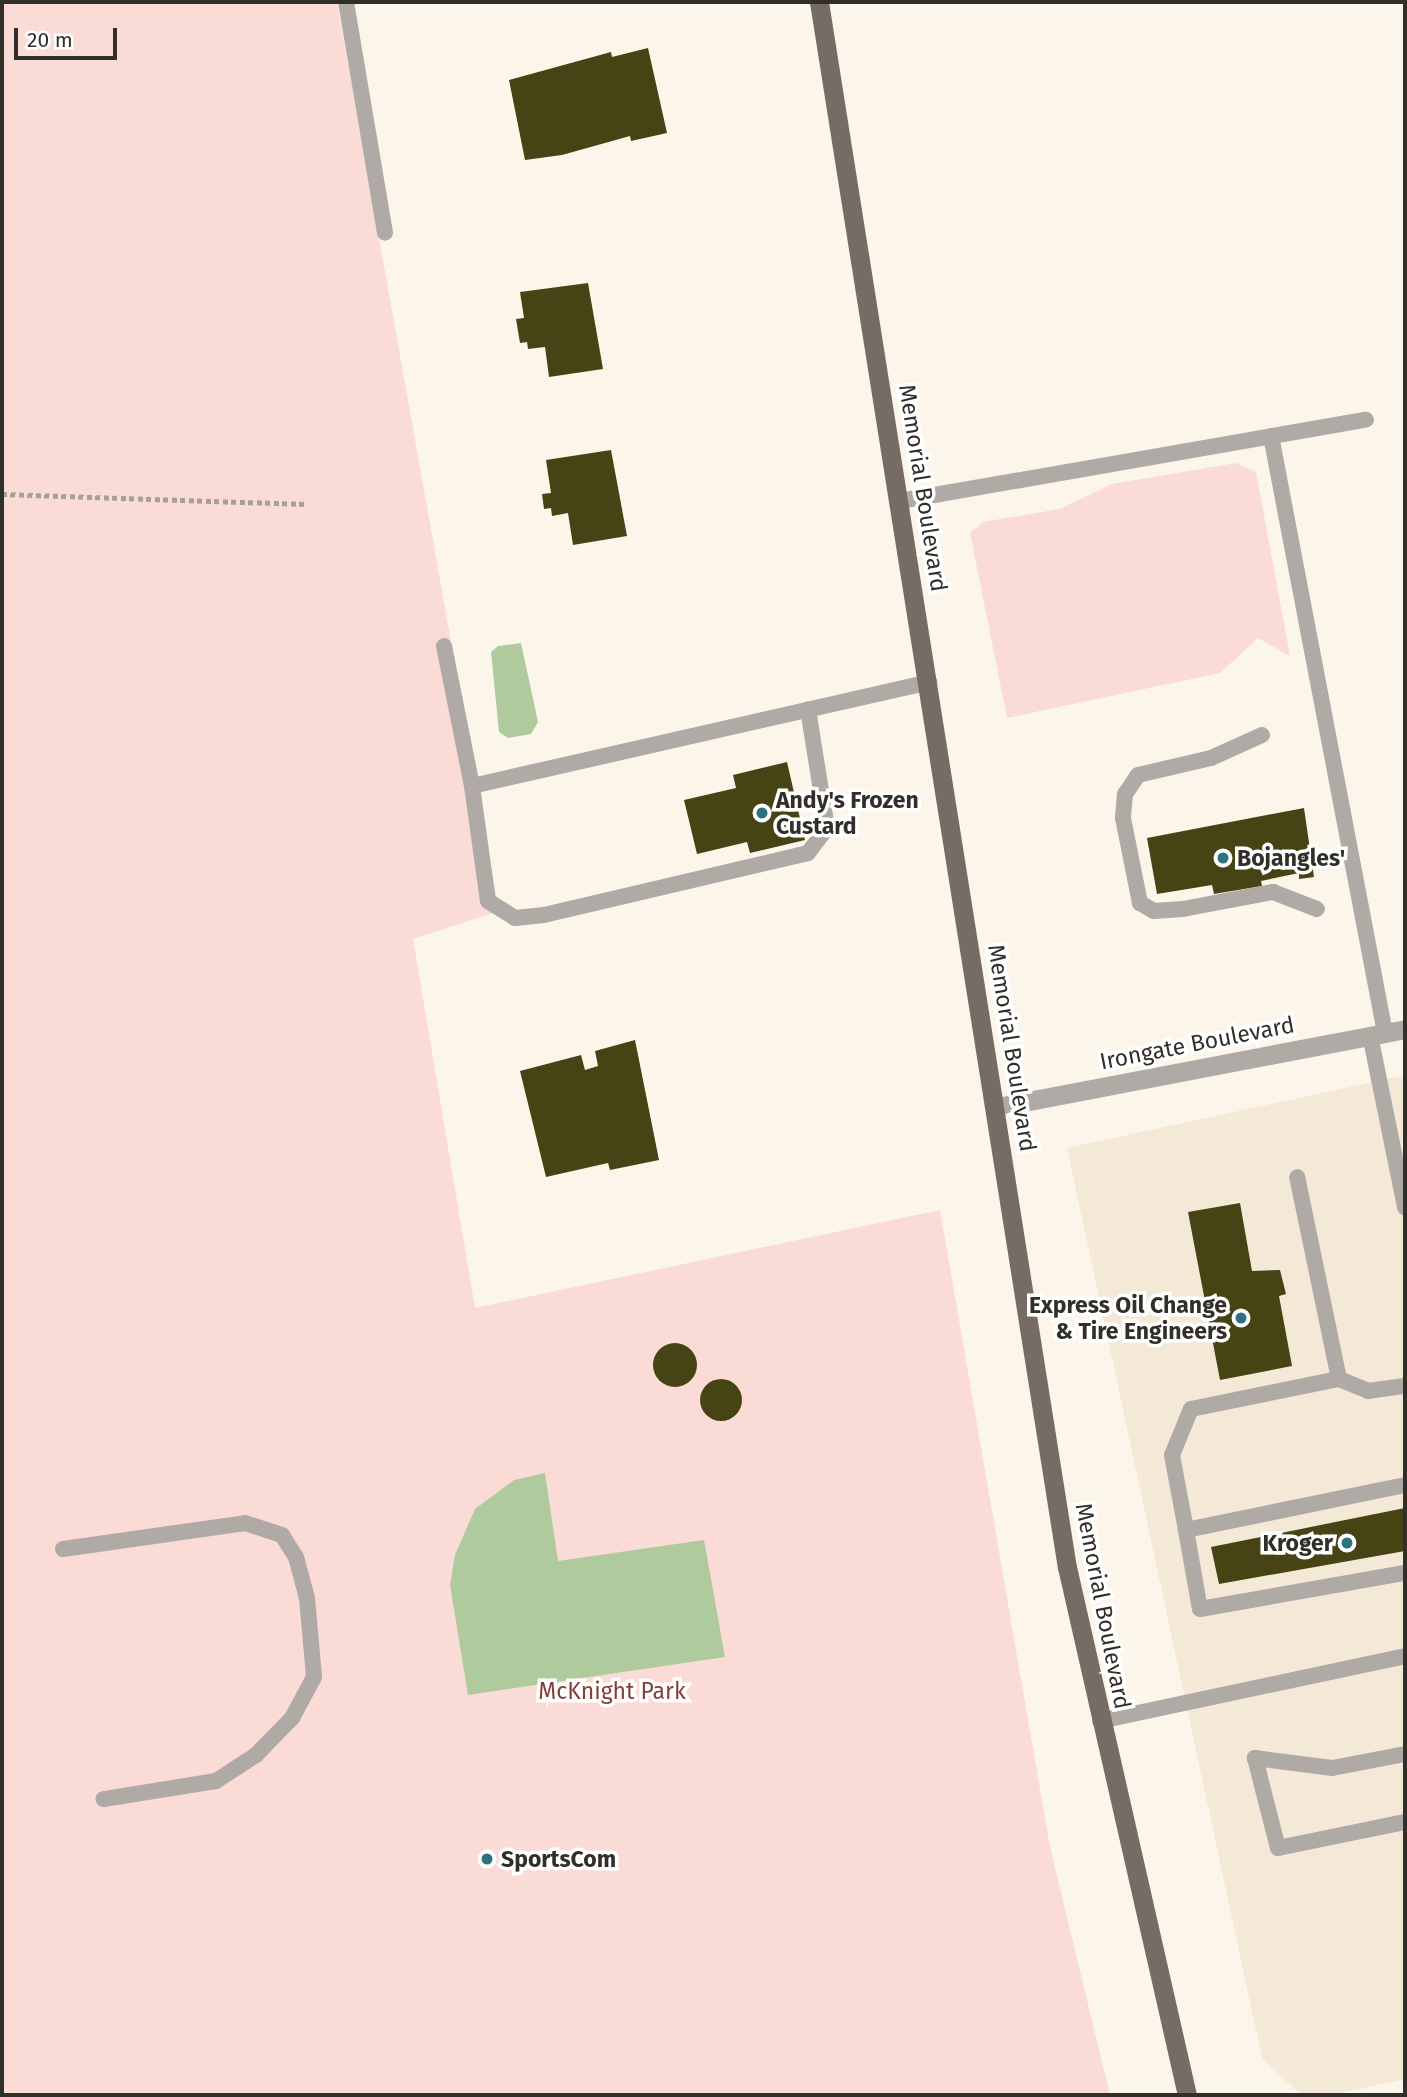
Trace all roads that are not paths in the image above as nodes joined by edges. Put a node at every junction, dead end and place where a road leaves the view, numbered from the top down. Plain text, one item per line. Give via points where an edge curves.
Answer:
1 (346, 2) edge
2 (819, 2) edge
3 (385, 233) dead end
4 (1366, 420) dead end
5 (1271, 436) junction
6 (900, 500) junction
7 (444, 646) dead end
8 (929, 682) junction
9 (808, 710) junction
10 (1262, 735) dead end
11 (472, 786) junction
12 (1317, 909) dead end
13 (1405, 1029) edge
14 (1378, 1034) junction
15 (997, 1107) junction
16 (1297, 1177) dead end
17 (1405, 1207) edge
18 (1339, 1379) junction
19 (1405, 1386) edge
20 (1405, 1485) edge
21 (1186, 1530) junction
22 (62, 1549) dead end
23 (1405, 1573) edge
24 (1405, 1660) edge
25 (1100, 1721) junction
26 (1405, 1754) edge
27 (103, 1799) dead end
28 (1405, 1822) edge
29 (1187, 2095) edge

1 - 3 lane
2 - 6 main road, Memorial Boulevard
4 - 5 lane
5 - 6 lane
5 - 14 lane
6 - 8 main road, Memorial Boulevard
7 - 11 lane
8 - 9 lane
8 - 15 main road, Memorial Boulevard
9 - 11 lane
9 - 11 lane via 828,828 808,853 544,915 515,918 488,901
10 - 12 lane via 1212,758 1138,775 1125,794 1123,818 1140,903 1154,911 1184,909 1273,892
13 - 14 street, Irongate Boulevard
14 - 15 street, Irongate Boulevard
14 - 17 lane
15 - 25 main road, Memorial Boulevard via 1067,1567
16 - 18 lane
18 - 19 lane via 1368,1391
18 - 21 lane via 1191,1409 1171,1455
20 - 21 lane
21 - 23 lane via 1200,1609
22 - 27 lane via 246,1523 282,1535 296,1557 311,1624 314,1677 297,1709 256,1755 216,1781
24 - 25 lane
25 - 29 main road, Memorial Boulevard
26 - 28 lane via 1332,1768 1255,1758 1278,1848

